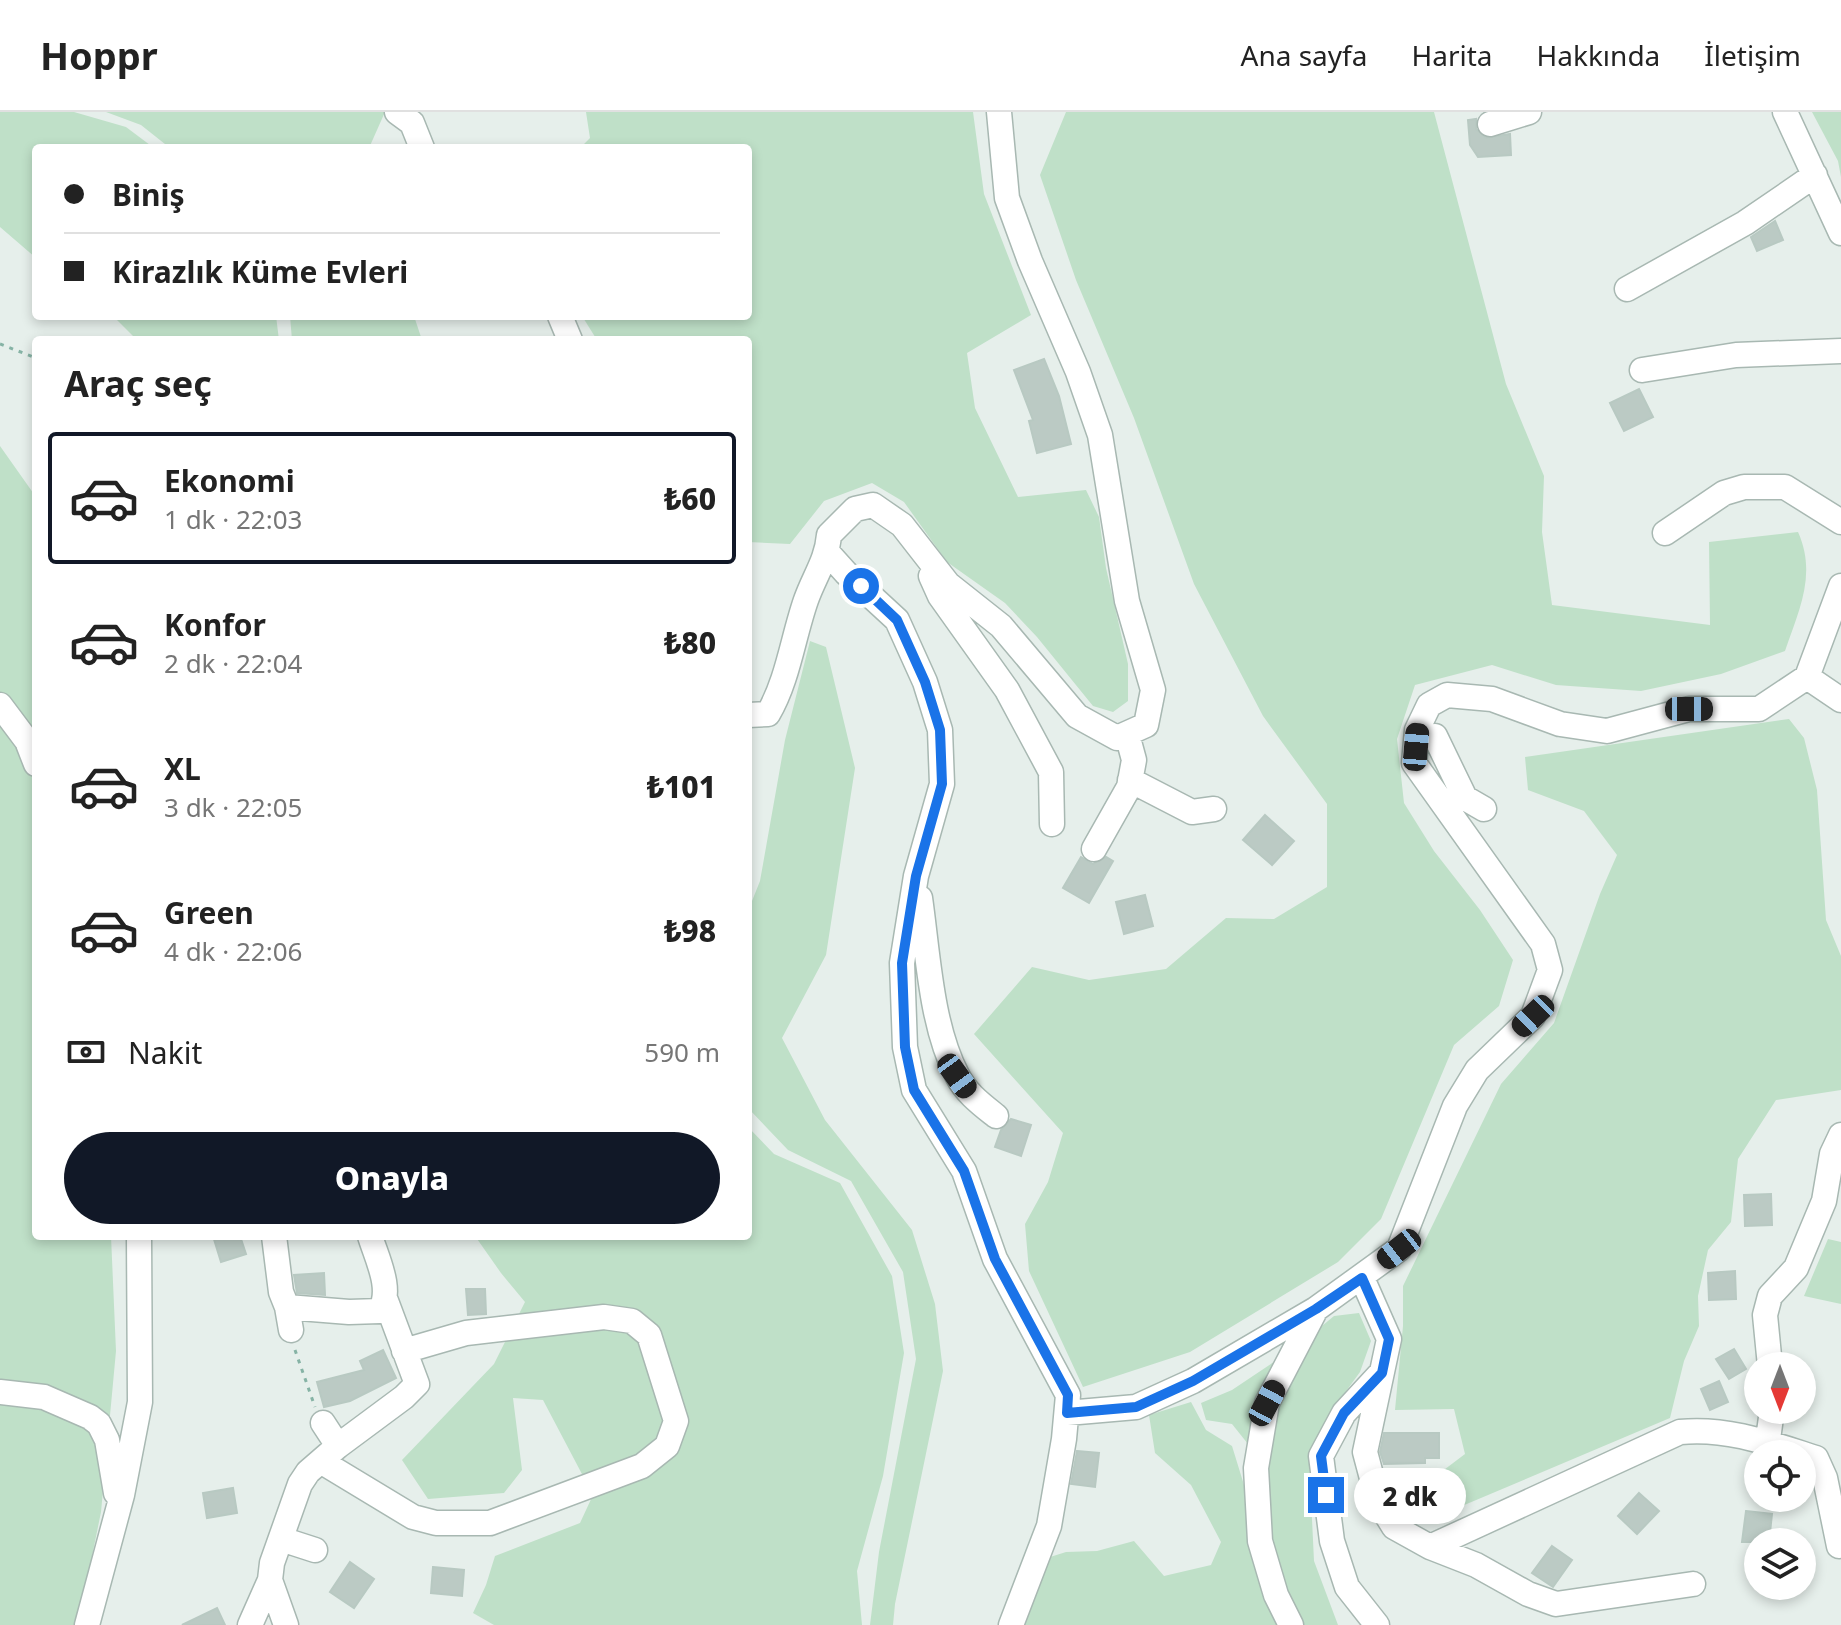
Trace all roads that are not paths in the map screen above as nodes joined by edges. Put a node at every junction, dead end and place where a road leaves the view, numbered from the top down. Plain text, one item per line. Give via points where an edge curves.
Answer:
1 (397, 112) edge
2 (999, 112) edge
3 (1529, 112) edge
4 (1785, 112) edge
5 (1490, 124) dead end
6 (420, 144) edge
7 (1815, 175) junction
8 (1841, 233) edge
9 (1627, 289) dead end
10 (1841, 351) edge
11 (1642, 370) dead end
12 (1841, 522) edge
13 (1665, 533) dead end
14 (917, 545) junction
15 (828, 553) junction
16 (1841, 586) edge
17 (1807, 677) junction
18 (1841, 700) edge
19 (0, 705) edge
20 (752, 715) edge
21 (1127, 734) junction
22 (1435, 736) dead end
23 (32, 754) edge
24 (1130, 780) junction
25 (1466, 807) junction
26 (1214, 809) dead end
27 (1052, 824) dead end
28 (1094, 849) dead end
29 (916, 876) junction
30 (996, 1116) dead end
31 (1841, 1135) edge
32 (139, 1240) edge
33 (274, 1240) edge
34 (371, 1240) edge
35 (1362, 1278) junction
36 (386, 1301) junction
37 (1316, 1309) junction
38 (404, 1351) junction
39 (1769, 1352) edge
40 (1382, 1373) junction
41 (0, 1392) edge
42 (1067, 1413) junction
43 (323, 1423) road end
44 (1744, 1441) edge
45 (330, 1454) junction
46 (1816, 1458) edge
47 (119, 1506) junction
48 (281, 1539) junction
49 (1839, 1546) dead end
50 (1430, 1547) junction
51 (315, 1550) dead end
52 (270, 1580) junction
53 (1693, 1584) dead end
54 (87, 1625) edge
55 (250, 1625) edge
56 (286, 1625) edge
57 (1011, 1625) edge
58 (1291, 1625) edge
59 (1377, 1625) edge

1 - 6 street via 412,123
2 - 21 street via 1007,198 1100,435 1127,601 1153,690 1146,725
3 - 5 street
4 - 7 street
7 - 8 street
7 - 9 street via 1713,242
10 - 11 street via 1736,355
12 - 13 street via 1785,487 1744,487 1724,493
14 - 15 street via 902,525 873,505 855,509 829,535
14 - 21 street via 948,584 1001,626 1077,716 1117,738
14 - 27 street via 940,596 1007,690 1051,772
15 - 20 street via 807,597 777,698 768,714
15 - 29 street via 897,620 940,730 942,784
16 - 17 street
17 - 18 street
17 - 25 street via 1759,709 1689,709 1607,731 1560,724 1492,699 1447,695 1429,705 1417,730 1414,763
19 - 23 street
21 - 24 street via 1134,760
22 - 25 street
24 - 26 street via 1192,812
24 - 28 street
25 - 35 street via 1543,944 1550,970 1533,1016 1477,1070 1455,1106 1399,1249
29 - 30 street via 938,1023 957,1076
29 - 42 street via 902,963 905,1047 914,1090 964,1171 995,1259 1068,1395
31 - 39 street via 1824,1201 1796,1268 1770,1296 1765,1315
32 - 47 street via 140,1402
33 - 36 street via 289,1318 380,1311
34 - 36 street
35 - 37 street
35 - 40 street via 1389,1339
36 - 38 street
37 - 42 street via 1193,1381 1136,1407
37 - 58 street via 1267,1403 1256,1468 1260,1541
38 - 45 street via 417,1384
38 - 45 street via 466,1333 604,1317 632,1321 649,1335 676,1421 667,1446 642,1466 490,1523 436,1523 413,1517
40 - 50 street via 1365,1452 1378,1501 1394,1527
40 - 59 street via 1344,1413 1321,1456 1332,1541 1347,1587
41 - 47 street via 44,1397 99,1424
42 - 57 street via 1049,1526
43 - 45 street
44 - 50 street via 1705,1429 1680,1432
45 - 48 street via 300,1484
46 - 49 street
47 - 54 street
48 - 51 street
48 - 52 street
50 - 53 street via 1556,1604
52 - 55 street
52 - 56 street

